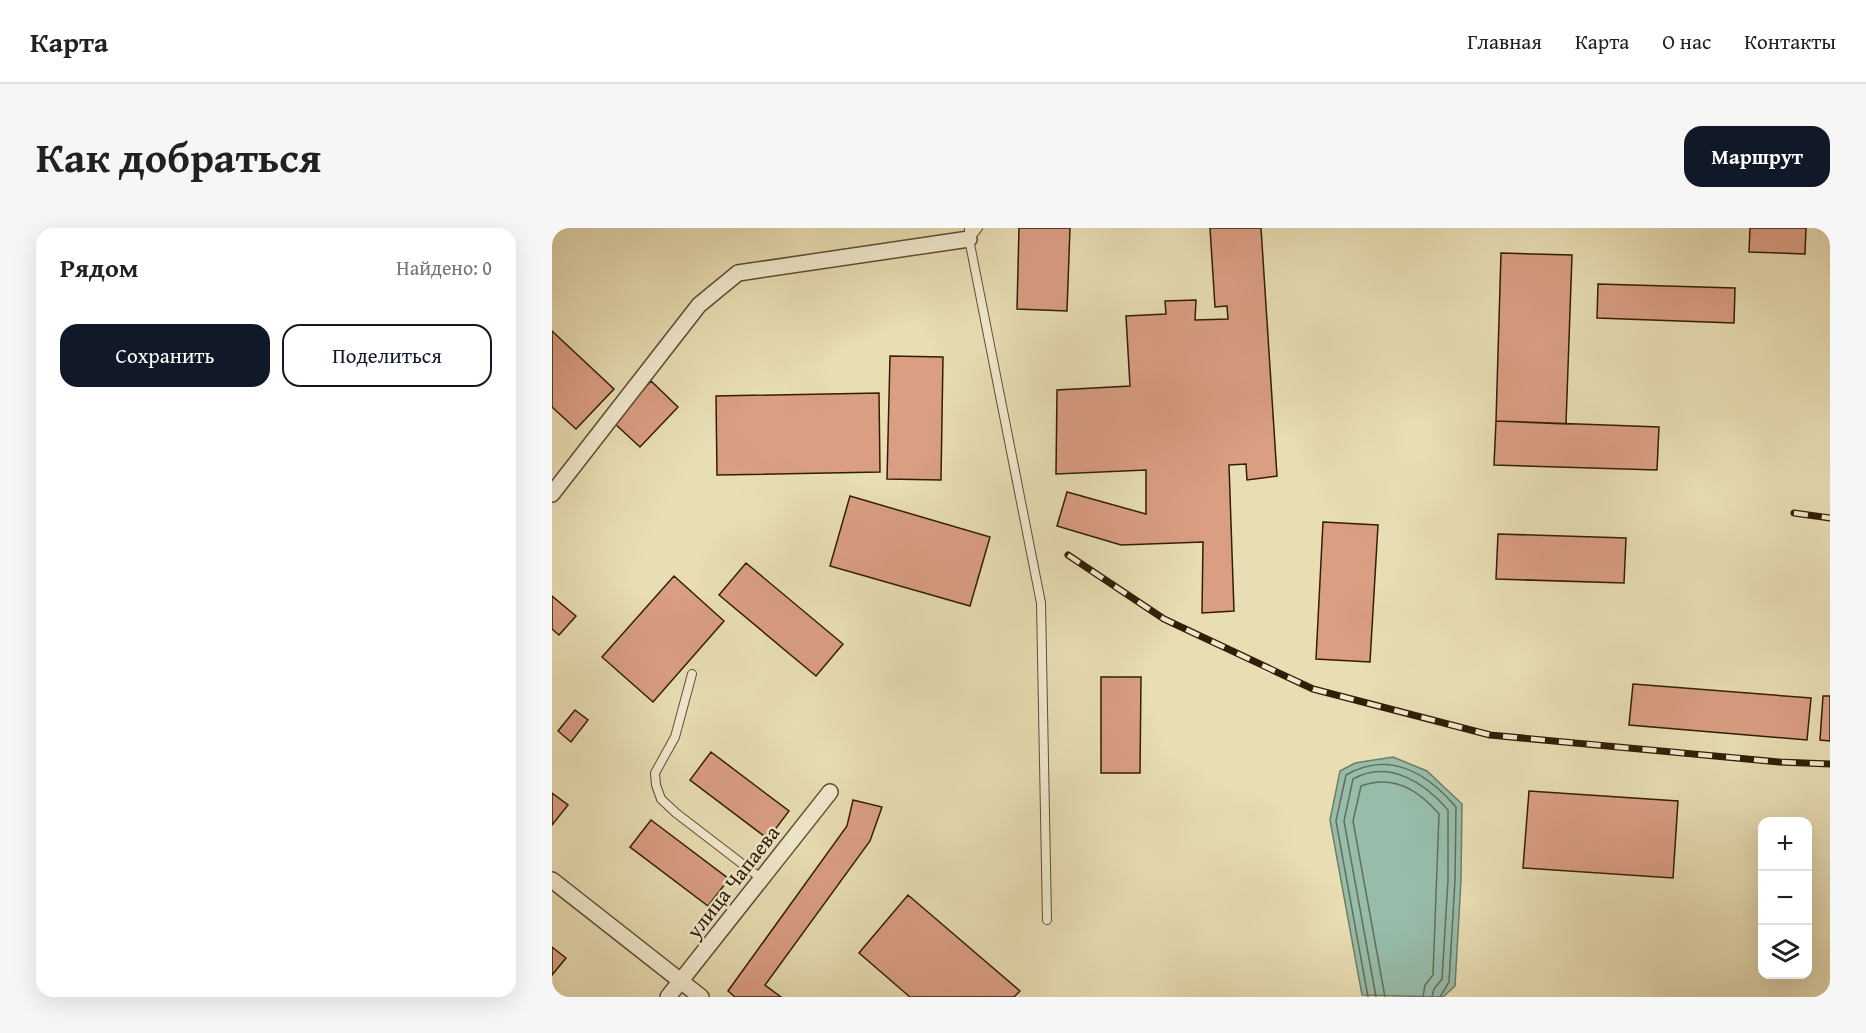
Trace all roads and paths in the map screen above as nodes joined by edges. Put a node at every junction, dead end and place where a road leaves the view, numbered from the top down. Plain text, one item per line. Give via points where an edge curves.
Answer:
1 (972, 232) edge
2 (552, 494) edge
3 (692, 674) dead end
4 (830, 792) dead end
5 (762, 879) junction
6 (552, 880) edge
7 (1047, 920) dead end
8 (681, 981) junction
9 (668, 997) edge
10 (701, 997) edge

1 - 2 street via 738,273 699,305
1 - 7 lane via 1041,603
3 - 5 lane via 675,737 655,773 656,785 661,799 676,813
4 - 5 street, улица Чапаева
5 - 8 street, улица Чапаева
6 - 8 street
8 - 9 street, улица Чапаева
8 - 10 street

